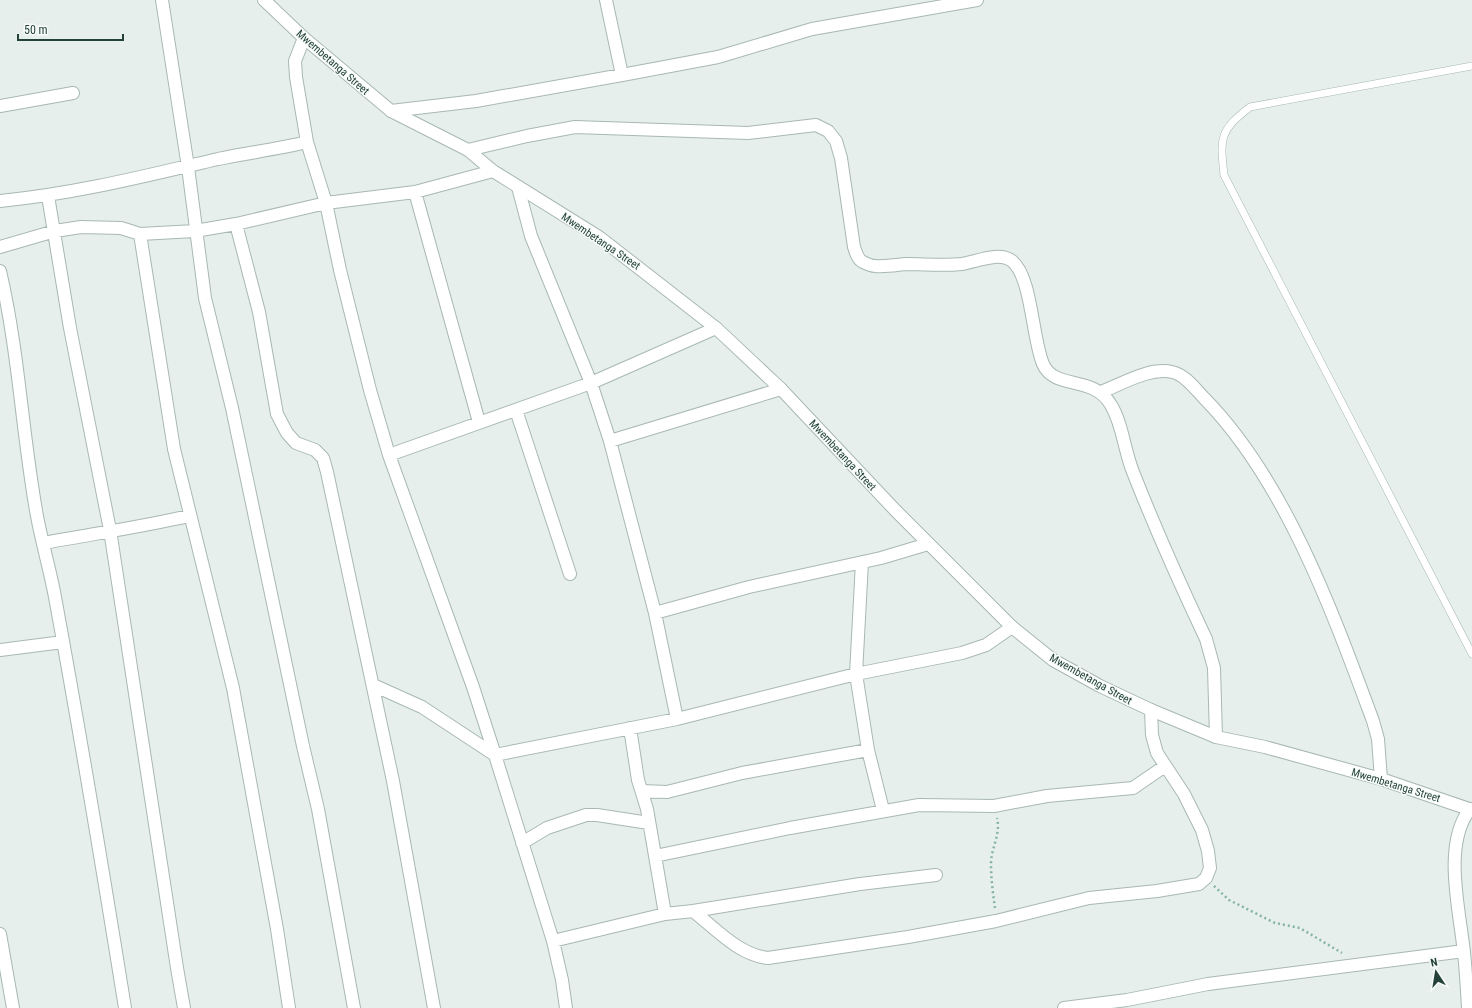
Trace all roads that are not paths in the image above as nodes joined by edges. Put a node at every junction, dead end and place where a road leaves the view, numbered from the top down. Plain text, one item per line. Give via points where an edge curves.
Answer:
1 (162, 0) edge
2 (264, 0) edge
3 (606, 0) edge
4 (977, 0) edge
5 (304, 38) junction
6 (1472, 66) edge
7 (622, 75) junction
8 (73, 93) dead end
9 (0, 106) edge
10 (391, 111) junction
11 (307, 142) junction
12 (468, 150) junction
13 (188, 167) junction
14 (493, 171) junction
15 (518, 187) junction
16 (415, 192) junction
17 (48, 196) junction
18 (0, 201) edge
19 (326, 203) junction
20 (236, 224) junction
21 (55, 231) junction
22 (196, 231) junction
23 (140, 234) junction
24 (0, 247) edge
25 (0, 271) edge
26 (716, 328) junction
27 (592, 383) junction
28 (781, 389) junction
29 (1101, 392) junction
30 (516, 410) junction
31 (479, 422) junction
32 (610, 441) junction
33 (389, 456) junction
34 (190, 516) junction
35 (110, 530) junction
36 (44, 543) junction
37 (928, 544) junction
38 (862, 562) junction
39 (570, 574) dead end
40 (655, 613) junction
41 (1012, 627) junction
42 (63, 642) junction
43 (0, 650) edge
44 (1472, 654) edge
45 (856, 674) junction
46 (373, 685) junction
47 (1151, 710) junction
48 (677, 719) junction
49 (630, 728) junction
50 (1216, 737) junction
51 (868, 750) junction
52 (495, 755) junction
53 (1165, 766) junction
54 (1381, 779) junction
55 (642, 791) junction
56 (883, 810) junction
57 (1471, 810) edge
58 (649, 823) junction
59 (522, 843) junction
60 (654, 856) junction
61 (936, 875) dead end
62 (693, 911) junction
63 (665, 914) junction
64 (0, 934) edge
65 (553, 941) junction
66 (1464, 951) junction
67 (1127, 1004) edge
68 (13, 1008) edge
69 (125, 1008) edge
70 (184, 1008) edge
71 (289, 1008) edge
72 (354, 1008) edge
73 (434, 1008) edge
74 (566, 1008) edge
75 (1064, 1008) edge
76 (1468, 1008) edge

1 - 13 street
2 - 5 street, Mwembetanga Street
3 - 7 street
4 - 7 street via 812,29 718,57
5 - 10 street, Mwembetanga Street
5 - 11 street via 295,61
6 - 44 lane via 1250,107 1230,122 1221,144 1224,175
7 - 10 street via 476,101
8 - 9 street
10 - 12 street, Mwembetanga Street
11 - 13 street
11 - 19 street
12 - 14 street, Mwembetanga Street
12 - 29 street via 575,127 748,133 816,125 828,131 836,141 841,158 854,247 862,262 876,266 961,264 1000,257 1011,260 1019,268 1024,280 1043,365 1052,375 1090,386
13 - 17 street
13 - 22 street
14 - 15 street, Mwembetanga Street
14 - 16 street
15 - 26 street, Mwembetanga Street via 599,238
15 - 27 street via 531,236
16 - 19 street
16 - 31 street
17 - 18 street
17 - 21 street
19 - 20 street
19 - 33 street via 359,350
20 - 22 street
20 - 46 street via 259,312 278,414 287,434 296,443 315,450 323,458
21 - 23 street via 105,226
21 - 24 street
21 - 35 street via 70,328
22 - 23 street
22 - 72 street via 205,298 232,408 318,809
23 - 34 street via 174,449
25 - 36 street via 12,329 29,464
26 - 27 street
26 - 28 street, Mwembetanga Street
27 - 30 street
27 - 32 street
28 - 32 street
28 - 37 street, Mwembetanga Street
29 - 50 street via 1111,404 1120,424 1132,470 1206,639 1214,668
29 - 54 street via 1149,373 1161,370 1174,372 1186,379 1217,411 1256,464 1292,526 1332,614 1373,721 1378,739
30 - 31 street
30 - 39 street
31 - 33 street
32 - 40 street
33 - 52 street
34 - 35 street via 127,530
34 - 71 street via 233,688
35 - 36 street
35 - 70 street
36 - 42 street
37 - 38 street
37 - 41 street, Mwembetanga Street
38 - 40 street via 749,587
38 - 45 street
40 - 48 street
41 - 45 street via 986,645 962,653
41 - 47 street, Mwembetanga Street via 1053,660
42 - 43 street
42 - 69 street
45 - 48 street
45 - 51 street
46 - 52 street via 422,707
46 - 73 street via 402,827
47 - 50 street, Mwembetanga Street
47 - 53 street via 1152,735 1157,754
48 - 49 street
49 - 52 street
49 - 55 street
50 - 54 street, Mwembetanga Street via 1265,747
51 - 55 street via 742,773 667,792
51 - 56 street
52 - 59 street
53 - 56 street via 1133,788 1047,796 994,806 919,805
53 - 62 street via 1184,794 1202,830 1210,868 1200,884 1089,898 996,921 768,958 757,957 744,951
54 - 57 street, Mwembetanga Street
55 - 58 street
56 - 60 street
57 - 66 street via 1462,819 1455,856 1454,884
58 - 59 street via 586,815 547,828
58 - 60 street
59 - 65 street
60 - 63 street
61 - 62 street via 860,884
62 - 63 street
63 - 65 street
64 - 68 street
65 - 74 street
66 - 67 street via 1208,984
66 - 76 street
67 - 75 street

